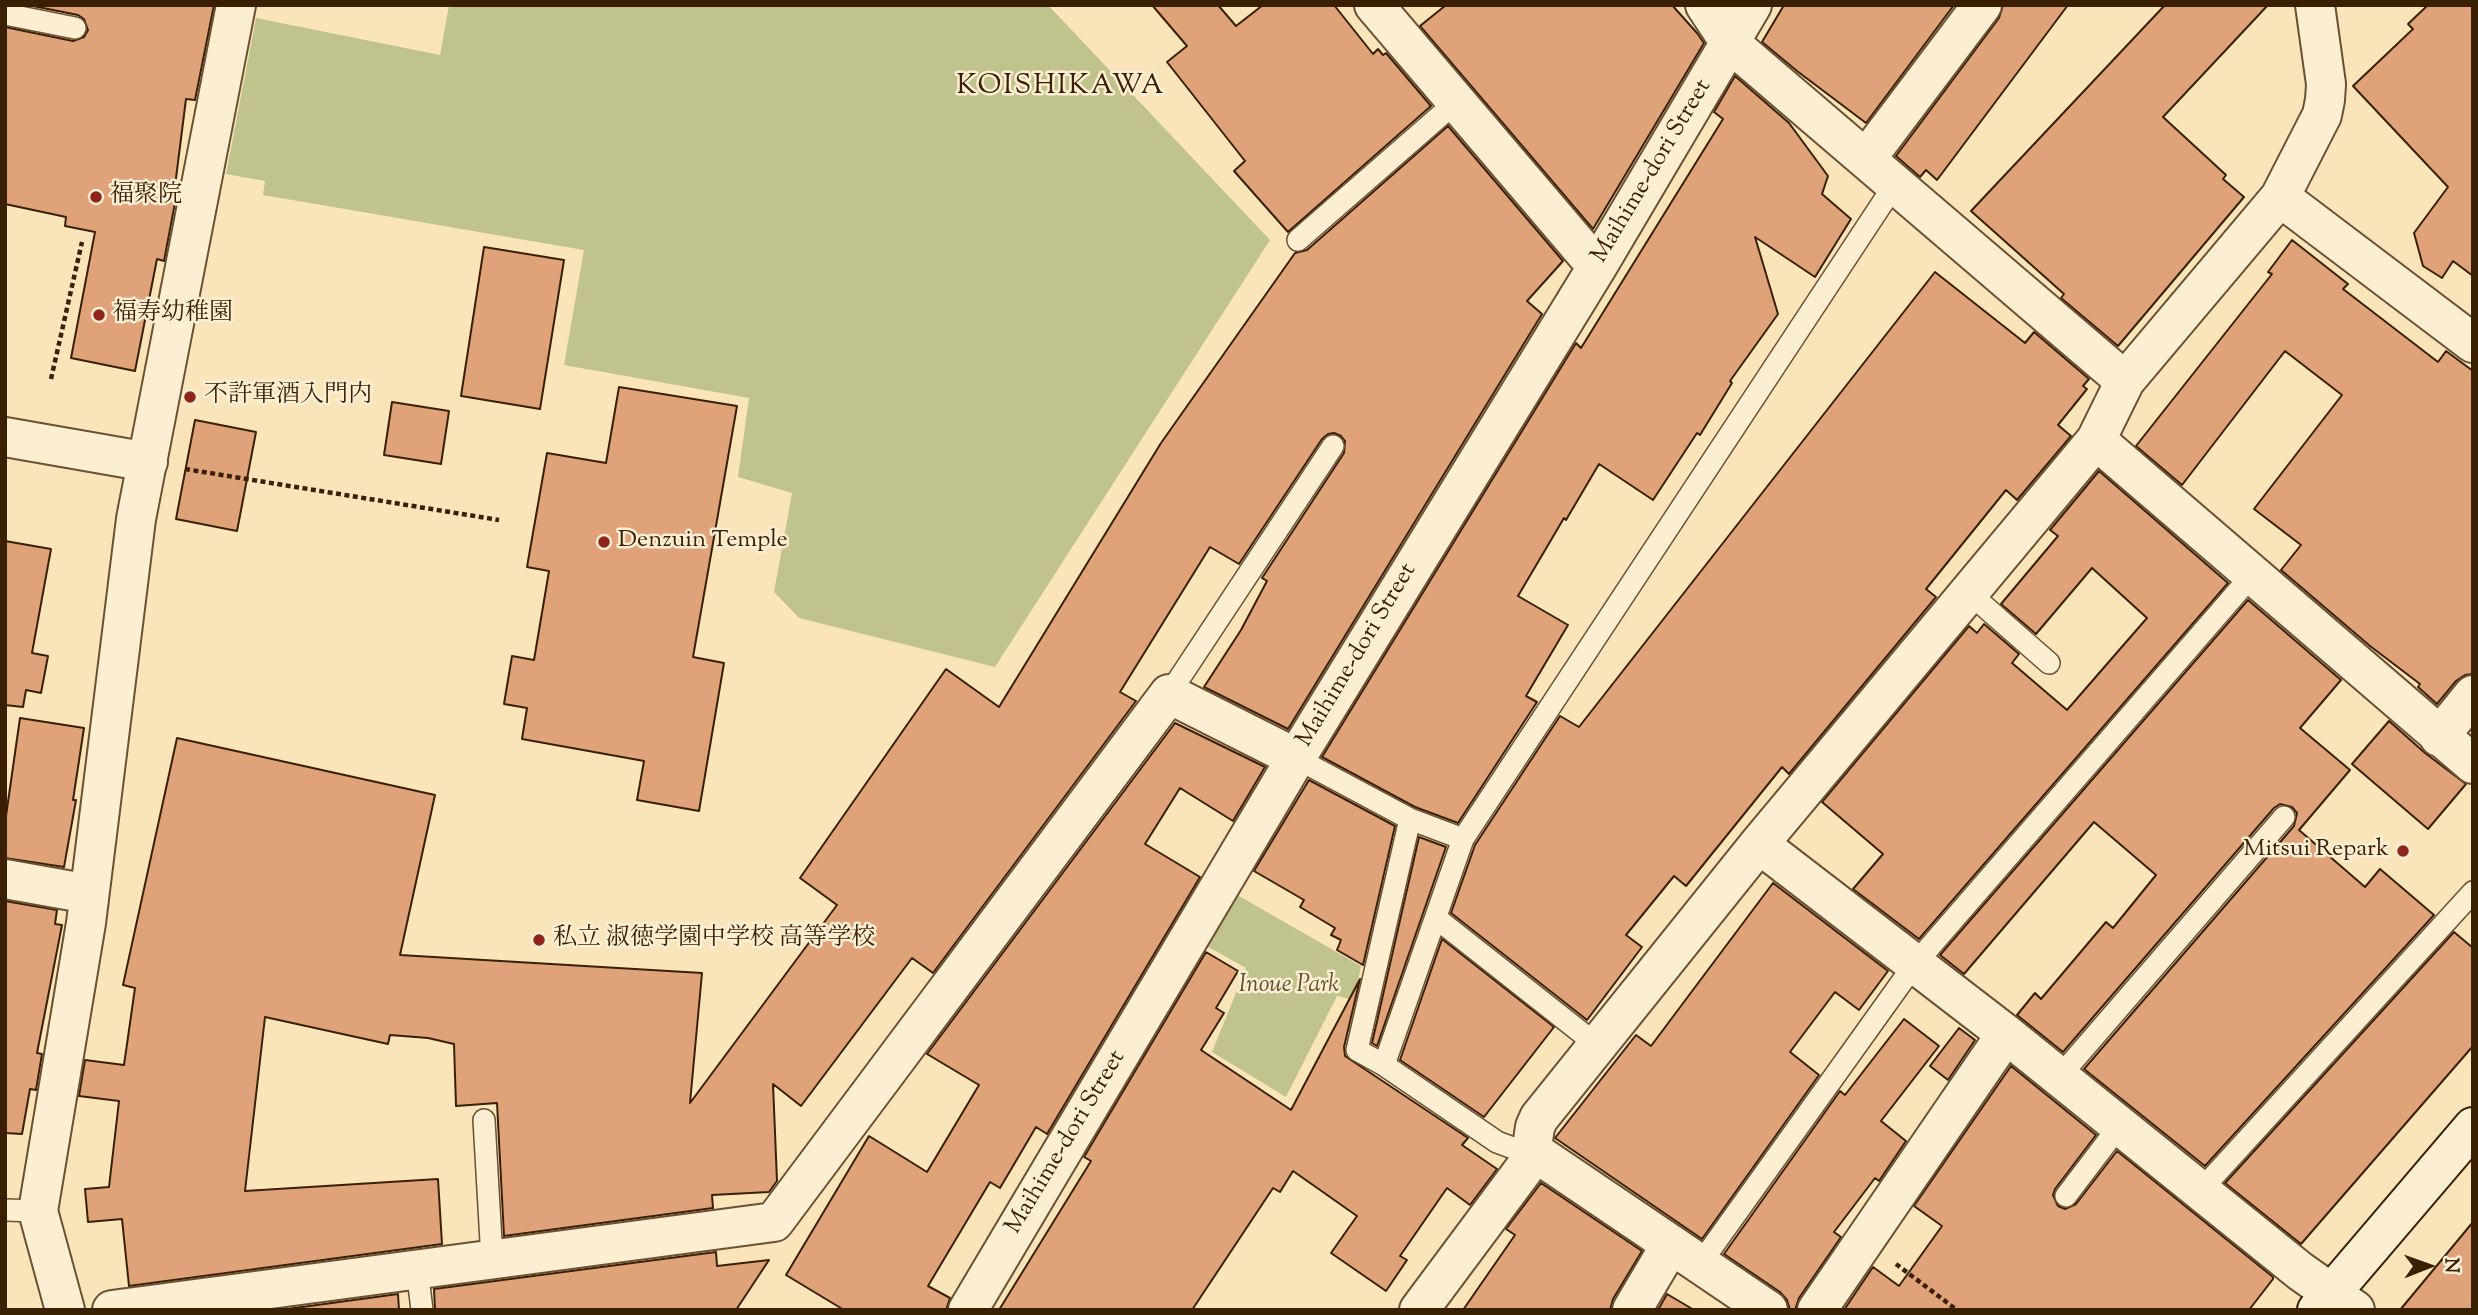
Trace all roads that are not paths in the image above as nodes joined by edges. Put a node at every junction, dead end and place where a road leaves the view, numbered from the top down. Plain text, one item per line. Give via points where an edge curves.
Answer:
1 (236, 5) edge
2 (1374, 5) edge
3 (1705, 5) edge
4 (1752, 5) edge
5 (1982, 5) edge
6 (2315, 5) edge
7 (5, 14) edge
8 (75, 28) dead end
9 (1730, 43) junction
10 (1456, 102) junction
11 (1866, 159) junction
12 (1895, 184) junction
13 (2280, 197) junction
14 (1298, 240) dead end
15 (1597, 267) junction
16 (2473, 343) edge
17 (2125, 381) junction
18 (5, 437) edge
19 (2096, 440) junction
20 (1333, 446) dead end
21 (164, 465) junction
22 (2253, 574) junction
23 (1968, 592) junction
24 (2049, 663) dead end
25 (1169, 694) junction
26 (2473, 695) edge
27 (2439, 737) junction
28 (1296, 758) junction
29 (2473, 764) edge
30 (2284, 817) dead end
31 (1410, 819) junction
32 (1463, 839) junction
33 (1759, 844) junction
34 (5, 879) edge
35 (2473, 892) edge
36 (89, 894) junction
37 (1436, 918) junction
38 (1914, 965) junction
39 (2006, 1034) junction
40 (1597, 1045) junction
41 (1384, 1065) junction
42 (2060, 1076) junction
43 (484, 1120) dead end
44 (2120, 1125) junction
45 (2473, 1127) edge
46 (1533, 1151) junction
47 (2201, 1190) junction
48 (2066, 1196) dead end
49 (22, 1210) edge
50 (1685, 1254) junction
51 (492, 1259) junction
52 (417, 1269) junction
53 (2334, 1304) edge
54 (65, 1310) edge
55 (112, 1310) edge
56 (422, 1310) edge
57 (968, 1310) edge
58 (1419, 1310) edge
59 (1632, 1310) edge
60 (1768, 1310) edge
61 (1817, 1310) edge

1 - 21 street
2 - 10 street
3 - 9 street
4 - 9 street, Maihime-dori Street
5 - 11 street
6 - 13 street via 2325,100 2322,115
7 - 8 lane
9 - 11 street
9 - 15 street, Maihime-dori Street
10 - 14 lane
10 - 15 street
11 - 12 street
12 - 17 street
12 - 32 lane
13 - 16 street
13 - 17 street
15 - 28 street, Maihime-dori Street
17 - 19 street
18 - 21 street
19 - 22 street
19 - 23 street
20 - 25 lane
21 - 36 street via 136,519
22 - 27 street
22 - 38 lane
23 - 24 lane
23 - 33 street
25 - 28 street
25 - 51 street via 774,1222
26 - 27 street
27 - 29 street
28 - 31 lane
28 - 57 street, Maihime-dori Street
30 - 42 lane
31 - 32 lane
31 - 41 lane via 1357,1050
32 - 37 lane
33 - 38 street
33 - 40 street
34 - 36 street
35 - 47 lane
36 - 49 street
37 - 40 lane
37 - 41 lane
38 - 39 street
38 - 50 lane
39 - 42 street
39 - 61 street
40 - 46 street via 1539,1118
41 - 46 lane via 1497,1142
42 - 44 street
43 - 51 lane
44 - 47 street
44 - 48 lane
45 - 53 street
46 - 50 street
46 - 58 street via 1524,1170
47 - 53 street
49 - 54 street
50 - 59 street
50 - 60 street
51 - 52 street
52 - 55 street
52 - 56 lane

